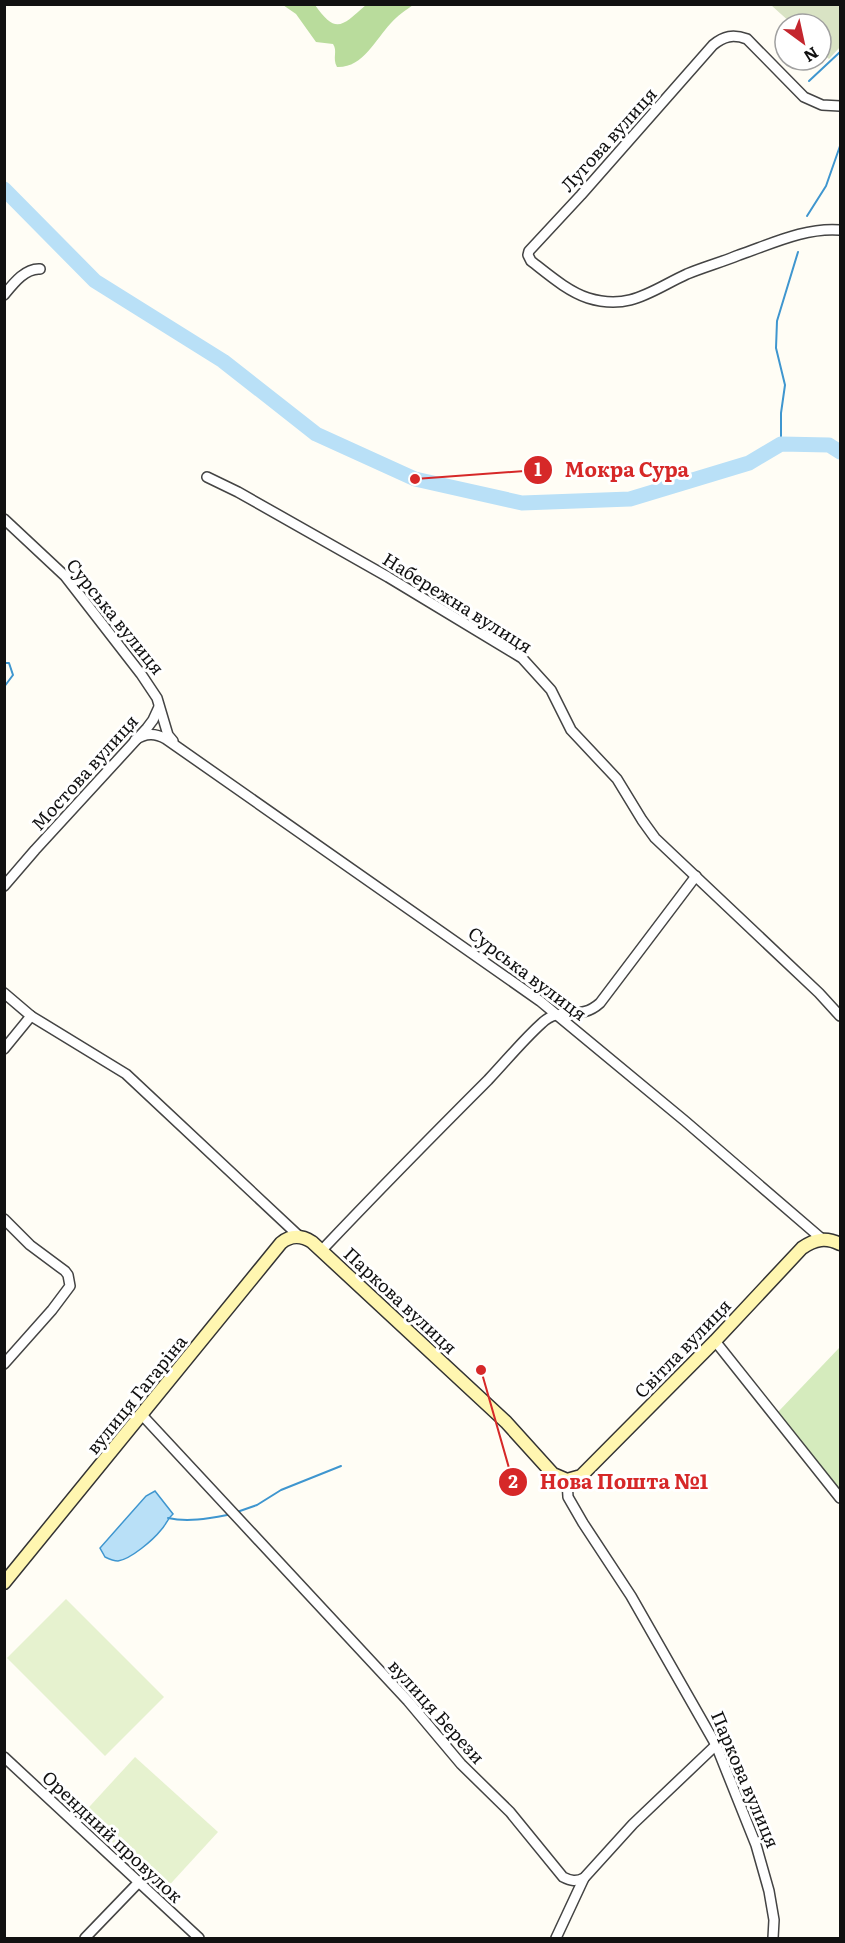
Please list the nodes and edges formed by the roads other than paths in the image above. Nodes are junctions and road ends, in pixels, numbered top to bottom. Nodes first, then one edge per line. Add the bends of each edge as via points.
1 (840, 106) edge
2 (840, 230) edge
3 (40, 269) dead end
4 (4, 295) edge
5 (207, 477) dead end
6 (4, 519) edge
7 (159, 705) junction
8 (135, 740) junction
9 (179, 749) junction
10 (696, 876) junction
11 (4, 886) edge
12 (4, 993) edge
13 (556, 1015) junction
14 (31, 1016) junction
15 (840, 1016) edge
16 (4, 1049) edge
17 (4, 1219) edge
18 (300, 1237) junction
19 (822, 1239) junction
20 (840, 1244) edge
21 (321, 1251) junction
22 (715, 1341) junction
23 (4, 1364) edge
24 (142, 1415) junction
25 (567, 1480) junction
26 (840, 1496) edge
27 (4, 1582) edge
28 (716, 1745) junction
29 (4, 1757) edge
30 (584, 1878) junction
31 (138, 1883) junction
32 (85, 1938) edge
33 (199, 1938) edge
34 (556, 1938) edge
35 (773, 1938) edge

1 - 2 street, Лугова вулиця via 822,105 804,97 747,39 720,39 528,255 563,285 588,297 613,302 638,299 689,274 793,236
3 - 4 street via 26,273
5 - 10 street, Набережна вулиця via 522,658 551,690 571,730 617,779 656,838
6 - 7 street, Сурська вулиця via 65,576 141,674
7 - 8 street, Мостова вулиця via 153,720
7 - 9 street, Сурська вулиця via 168,735
8 - 9 street, Сурська вулиця via 154,734
8 - 11 street, Мостова вулиця
9 - 13 street, Сурська вулиця
10 - 13 street via 600,1003 585,1012
10 - 15 street, Набережна вулиця
12 - 14 street, Паркова вулиця
13 - 19 street, Сурська вулиця
13 - 21 street via 543,1022
14 - 16 street
14 - 18 street, Паркова вулиця via 126,1074
17 - 23 street via 65,1271 70,1286
18 - 21 street, Паркова вулиця
18 - 24 street, вулиця Гагаріна via 281,1243
19 - 20 street, Сурська вулиця
19 - 22 street, Світла вулиця via 802,1248
21 - 25 street, Паркова вулиця via 506,1422 553,1474
22 - 25 street, Світла вулиця via 581,1476
22 - 26 street
24 - 27 street, вулиця Гагаріна
24 - 30 street, вулиця Берези via 408,1701 461,1764 510,1812 563,1876 573,1881
25 - 28 street, Паркова вулиця via 568,1497 582,1523 631,1596
28 - 30 street via 633,1824
28 - 35 street, Паркова вулиця via 756,1845 771,1901
29 - 31 street, Орендний провулок
30 - 34 street
31 - 32 street
31 - 33 street, Орендний провулок

